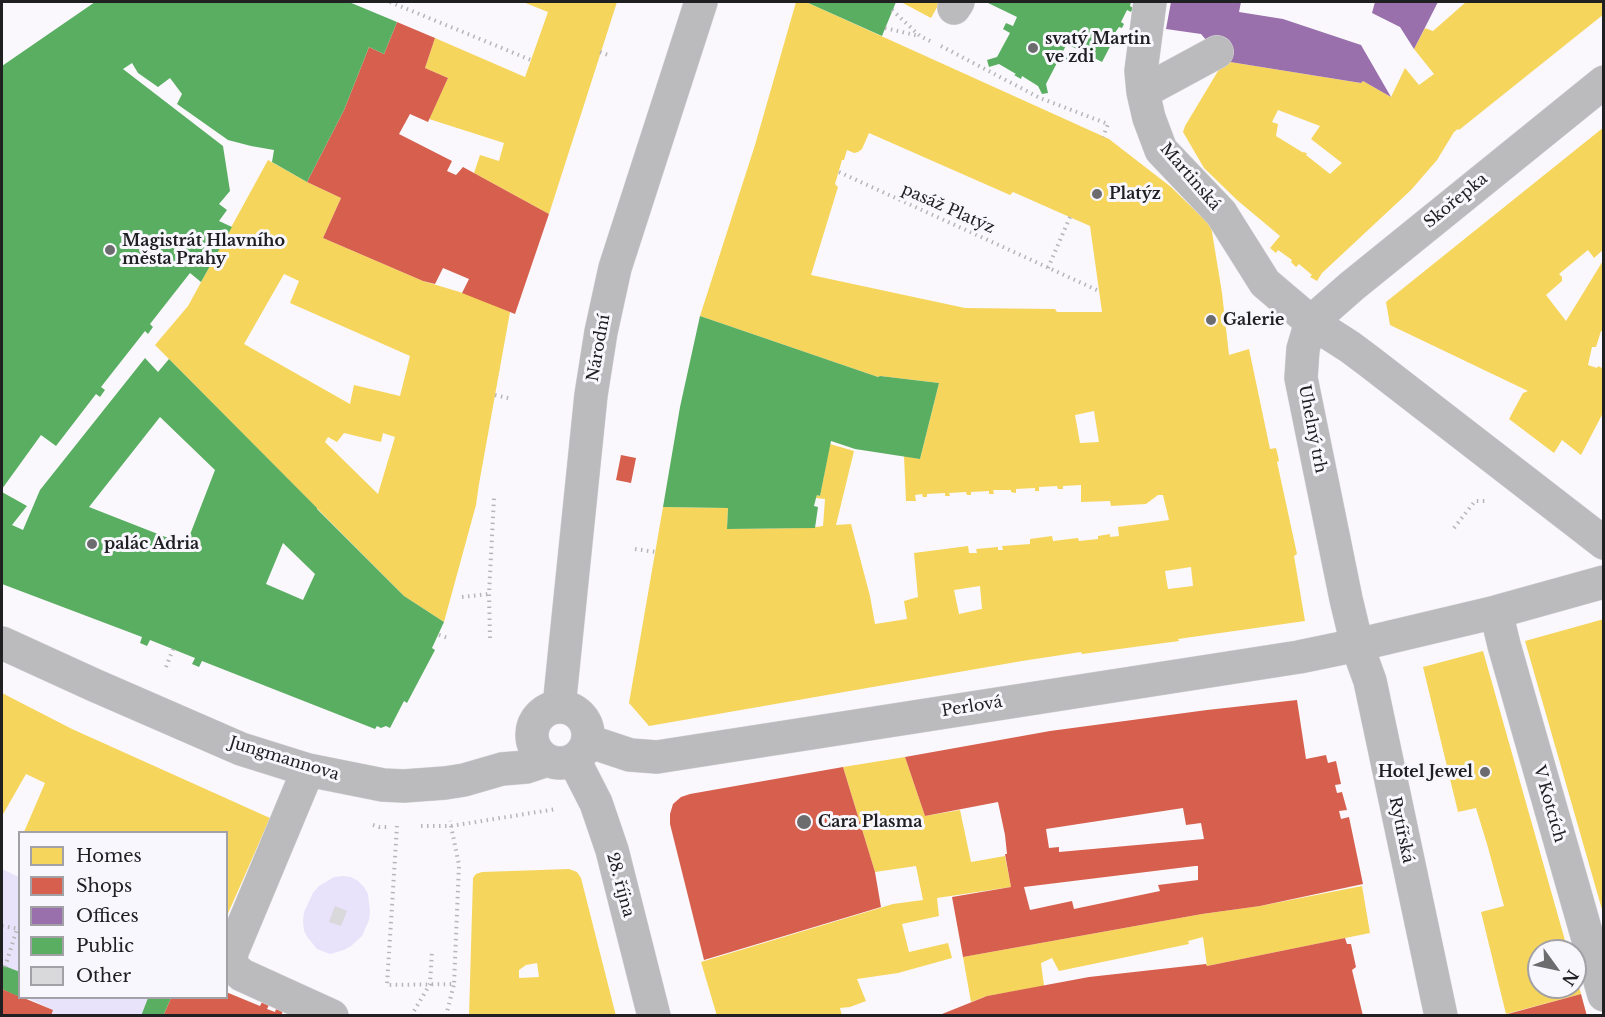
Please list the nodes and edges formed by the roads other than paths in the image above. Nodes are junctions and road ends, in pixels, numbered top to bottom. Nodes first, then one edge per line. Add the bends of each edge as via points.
1 (701, 2) edge
2 (1150, 2) edge
3 (1216, 52) dead end
4 (1604, 82) edge
5 (1143, 92) junction
6 (1311, 322) junction
7 (1604, 543) edge
8 (1604, 582) edge
9 (1496, 612) junction
10 (2, 643) edge
11 (1357, 645) junction
12 (559, 707) junction
13 (570, 754) junction
14 (308, 770) junction
15 (1604, 995) edge
16 (333, 1016) edge
17 (654, 1016) edge
18 (1441, 1016) edge

1 - 12 street, Národní via 615,268 601,332
2 - 5 street, Martinská via 1141,71
3 - 5 street
4 - 6 street, Skořepka
5 - 6 street, Martinská via 1161,150 1221,213 1265,283
6 - 7 street via 1364,357
6 - 11 street, Uhelný trh via 1303,349 1301,378
8 - 9 street
9 - 11 street
9 - 15 street, V Kotcích
10 - 14 street, Jungmannova via 241,749
11 - 13 street, Perlová via 657,757
11 - 18 street, Rytířská via 1370,681
12 - 13 street via 573,710 586,723 588,732
12 - 13 street via 538,717 533,726 534,746 538,754
13 - 14 street, Jungmannova via 464,780 404,786
13 - 17 street, 28. října via 596,803 612,850
14 - 16 street via 231,962 242,975

